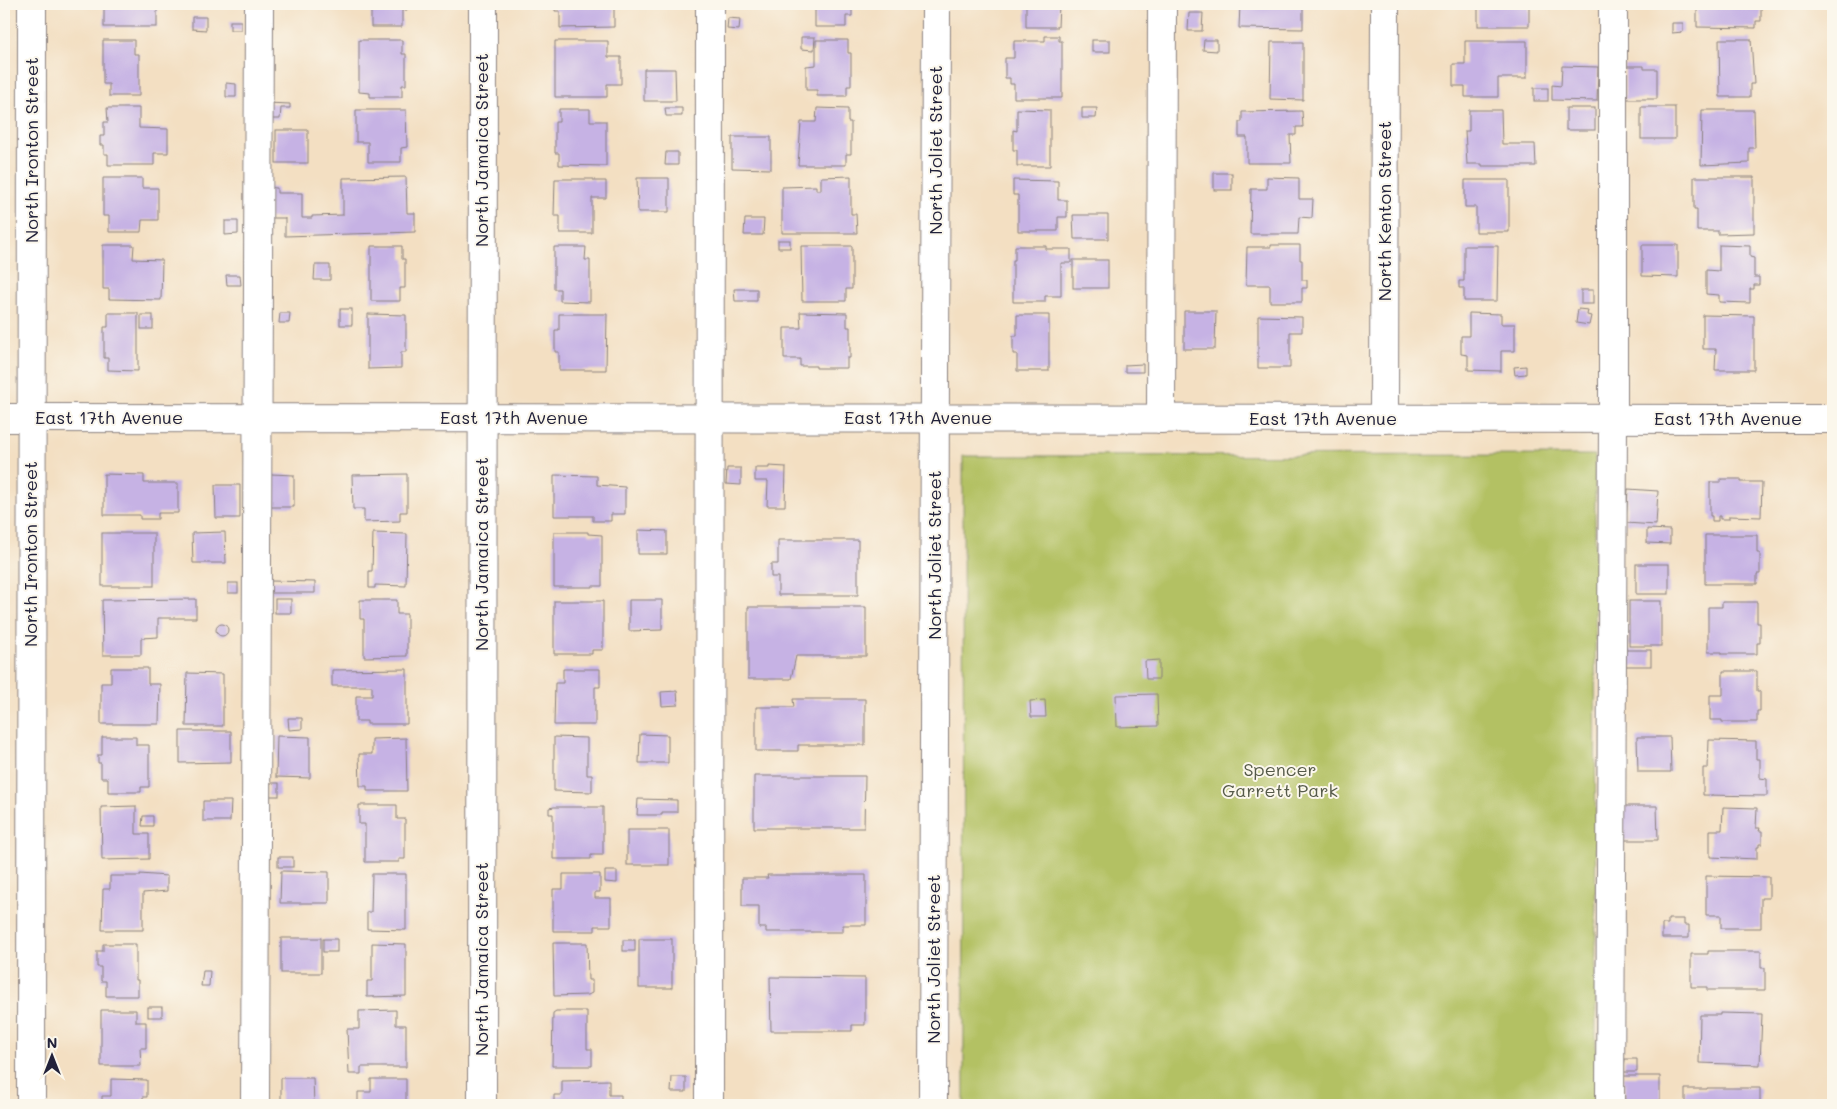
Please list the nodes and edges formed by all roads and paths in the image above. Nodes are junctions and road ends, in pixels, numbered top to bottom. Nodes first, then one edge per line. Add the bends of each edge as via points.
1 (32, 4) edge
2 (258, 4) edge
3 (482, 4) edge
4 (710, 4) edge
5 (936, 4) edge
6 (1162, 4) edge
7 (1385, 4) edge
8 (1613, 4) edge
9 (4, 418) edge
10 (31, 418) junction
11 (258, 418) junction
12 (482, 418) junction
13 (710, 418) junction
14 (935, 418) junction
15 (1161, 419) junction
16 (1384, 419) junction
17 (1613, 419) junction
18 (1833, 419) edge
19 (31, 1105) edge
20 (255, 1105) edge
21 (482, 1105) edge
22 (709, 1105) edge
23 (934, 1105) edge
24 (1610, 1105) edge

1 - 10 street, North Ironton Street
2 - 11 street
3 - 12 street, North Jamaica Street
4 - 13 street
5 - 14 street, North Joliet Street
6 - 15 street
7 - 16 street, North Kenton Street
8 - 17 street
9 - 10 street, East 17th Avenue
10 - 11 street, East 17th Avenue
10 - 19 street, North Ironton Street
11 - 12 street, East 17th Avenue
11 - 20 street
12 - 13 street, East 17th Avenue
12 - 21 street, North Jamaica Street
13 - 14 street, East 17th Avenue
13 - 22 street
14 - 15 street, East 17th Avenue
14 - 23 street, North Joliet Street
15 - 16 street, East 17th Avenue
16 - 17 street, East 17th Avenue
17 - 18 street, East 17th Avenue
17 - 24 street

